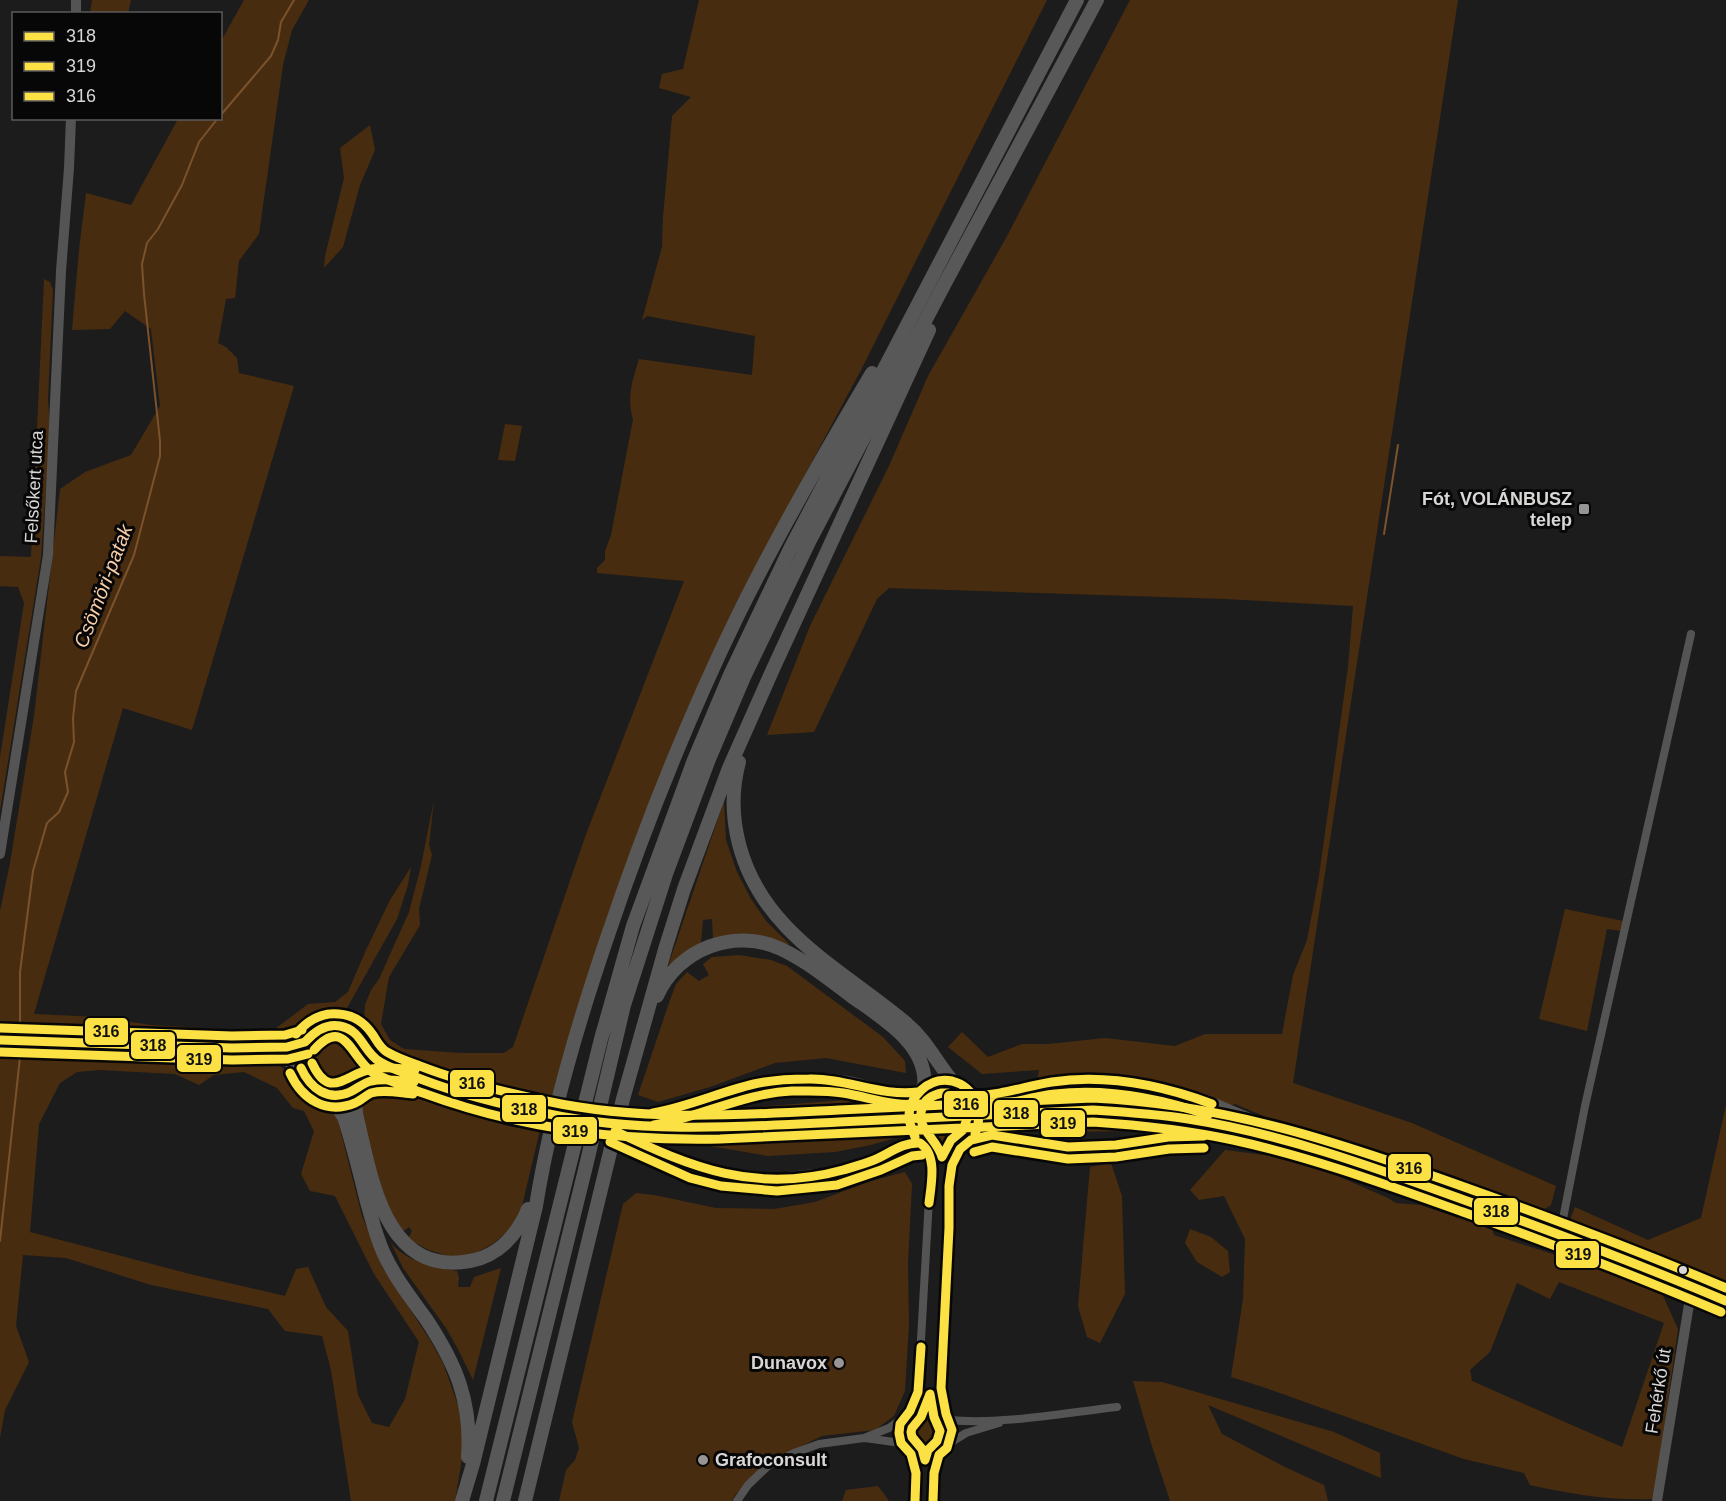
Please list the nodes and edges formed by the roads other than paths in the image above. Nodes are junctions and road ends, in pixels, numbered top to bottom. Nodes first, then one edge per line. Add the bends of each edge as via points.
1 (1077, 0) edge
2 (1097, 0) edge
3 (71, 120) edge
4 (944, 285) junction
5 (907, 325) junction
6 (1691, 634) dead end
7 (747, 729) junction
8 (0, 854) edge
9 (646, 1016) junction
10 (3, 1040) edge
11 (305, 1042) junction
12 (232, 1048) junction
13 (369, 1052) junction
14 (301, 1068) junction
15 (953, 1082) junction
16 (432, 1084) junction
17 (360, 1085) junction
18 (921, 1089) junction
19 (323, 1094) junction
20 (973, 1095) junction
21 (647, 1120) junction
22 (600, 1123) junction
23 (971, 1140) junction
24 (923, 1145) junction
25 (960, 1149) junction
26 (1321, 1150) junction
27 (540, 1182) junction
28 (1560, 1233) junction
29 (1692, 1286) junction
30 (1726, 1301) edge
31 (1117, 1407) dead end
32 (907, 1414) junction
33 (947, 1417) junction
34 (1011, 1419) junction
35 (864, 1438) junction
36 (902, 1443) junction
37 (950, 1443) junction
38 (911, 1454) junction
39 (939, 1455) junction
40 (463, 1496) edge
41 (486, 1501) edge
42 (503, 1501) edge
43 (525, 1501) edge
44 (737, 1501) edge
45 (915, 1501) edge
46 (933, 1501) edge
47 (1657, 1501) edge

1 - 5 highway
2 - 4 highway
3 - 8 street, Felsőkert utca via 48,555
4 - 7 highway via 929,331
4 - 42 highway via 762,637 709,759 670,863 624,1005
5 - 27 highway via 884,352 794,509 690,718 635,854 597,968
5 - 41 highway via 749,633 657,858 601,1039
6 - 28 street
7 - 9 highway via 684,889
7 - 15 highway via 736,771 734,817 743,860 759,894 787,929 814,953 909,1026
9 - 18 highway via 669,975 690,955 715,944 744,941 779,948 806,962 899,1033 922,1065 925,1075
9 - 43 highway
10 - 12 main road
11 - 12 main road via 287,1047
11 - 13 main road via 321,1028 342,1026 361,1036
11 - 14 main road
12 - 14 main road via 284,1059
13 - 16 main road via 378,1061
13 - 17 main road via 368,1074
14 - 19 main road via 305,1079
15 - 18 main road via 938,1081
15 - 20 main road
16 - 17 main road via 388,1079
16 - 22 main road via 526,1110
17 - 19 main road via 344,1095
17 - 27 highway via 356,1114 382,1209 395,1233 419,1254 432,1260 461,1263 494,1253 523,1222
18 - 21 main road via 898,1094 843,1081 799,1078 746,1086
18 - 24 main road via 913,1099 908,1118 914,1136
19 - 40 highway via 344,1117 383,1252 443,1347 461,1387 467,1405 469,1441
20 - 23 main road via 980,1114
20 - 26 main road via 1082,1080 1128,1082 1206,1101 1299,1136
21 - 22 main road
21 - 26 main road via 729,1126 1093,1110 1143,1112 1206,1121
22 - 24 main road via 693,1166 747,1178 834,1173 909,1144
23 - 25 main road
23 - 26 main road via 992,1135 1068,1148 1214,1136
24 - 25 main road via 942,1152
24 - 32 street via 931,1164 918,1392
25 - 33 street via 952,1165 949,1186 941,1388
26 - 28 main road
27 - 40 highway
28 - 29 main road
29 - 30 main road
29 - 47 street, Fehérkő út
31 - 34 street
32 - 33 street via 925,1406
32 - 35 street via 890,1428
32 - 36 street via 900,1424
33 - 34 street via 966,1421
33 - 37 street via 952,1430
34 - 37 street via 966,1433
35 - 36 street
35 - 44 street via 819,1444 794,1453 768,1466
36 - 38 street
37 - 39 street
38 - 39 street via 922,1459
38 - 45 street via 916,1473
39 - 46 street

